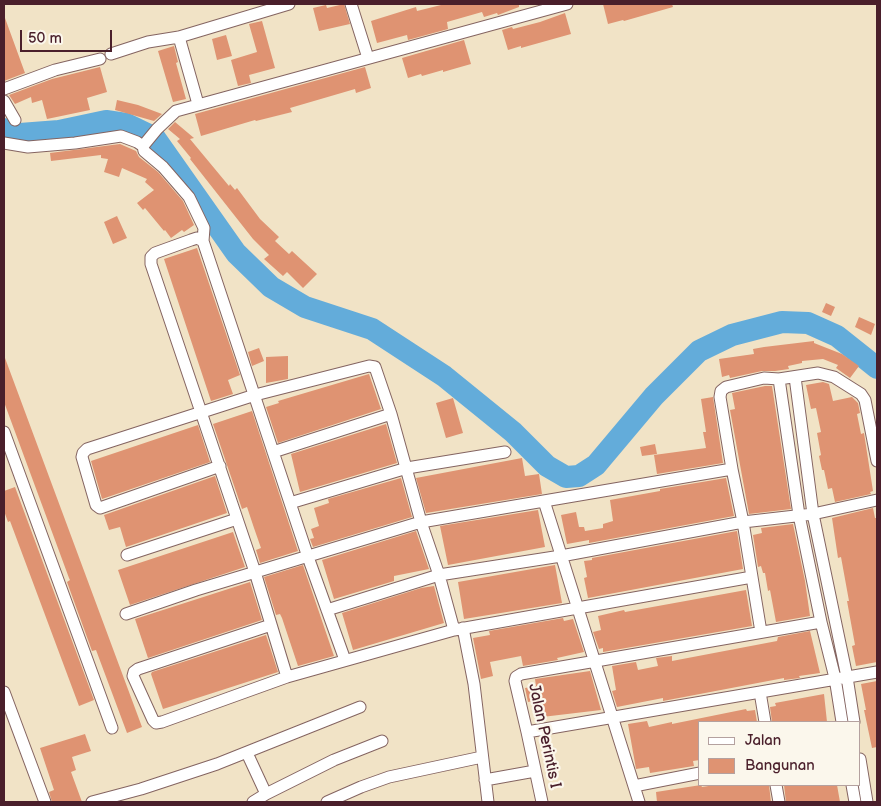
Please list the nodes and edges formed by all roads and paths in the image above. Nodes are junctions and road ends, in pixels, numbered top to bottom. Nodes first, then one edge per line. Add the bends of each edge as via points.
1 (289, 4) edge
2 (351, 4) edge
3 (566, 4) edge
4 (179, 37) junction
5 (111, 54) dead end
6 (368, 58) junction
7 (100, 59) dead end
8 (4, 89) edge
9 (4, 101) edge
10 (198, 104) junction
11 (14, 120) dead end
12 (4, 143) edge
13 (144, 145) junction
14 (203, 241) junction
15 (795, 377) junction
16 (779, 379) junction
17 (255, 395) junction
18 (202, 413) junction
19 (391, 414) junction
20 (4, 432) edge
21 (273, 452) junction
22 (505, 452) dead end
23 (877, 461) edge
24 (220, 466) junction
25 (407, 468) junction
26 (732, 469) junction
27 (877, 500) edge
28 (544, 501) junction
29 (290, 503) junction
30 (813, 514) junction
31 (799, 515) junction
32 (238, 519) junction
33 (421, 522) junction
34 (743, 522) junction
35 (127, 555) dead end
36 (561, 556) junction
37 (308, 557) junction
38 (255, 572) junction
39 (439, 575) junction
40 (752, 577) junction
41 (578, 609) junction
42 (327, 610) junction
43 (126, 614) dead end
44 (821, 622) junction
45 (271, 625) junction
46 (459, 629) junction
47 (761, 632) junction
48 (345, 660) junction
49 (594, 662) junction
50 (877, 672) edge
51 (287, 676) junction
52 (841, 678) junction
53 (4, 692) edge
54 (760, 692) junction
55 (360, 707) dead end
56 (612, 717) junction
57 (765, 721) edge
58 (842, 721) edge
59 (854, 721) edge
60 (112, 728) dead end
61 (527, 732) junction
62 (382, 741) dead end
63 (247, 753) junction
64 (482, 757) junction
65 (535, 771) junction
66 (698, 774) edge
67 (485, 780) junction
68 (861, 780) edge
69 (634, 786) junction
70 (776, 786) edge
71 (852, 786) edge
72 (266, 794) junction
73 (45, 802) edge
74 (92, 802) edge
75 (253, 802) edge
76 (327, 802) edge
77 (488, 802) edge
78 (542, 802) edge
79 (639, 802) edge
80 (779, 802) edge
81 (855, 802) edge
82 (867, 802) edge

1 - 4 street
2 - 6 street
3 - 6 street
4 - 5 street via 148,42
4 - 10 street
6 - 10 street
7 - 8 street via 55,70
9 - 11 street
10 - 13 street via 176,112
12 - 13 street via 36,147 122,136
13 - 14 street via 144,150 189,198 204,228
14 - 17 street
14 - 18 street via 191,240 155,253 150,260
15 - 16 street
15 - 23 street via 824,374 861,394 868,407
15 - 30 street
16 - 26 street via 764,378 721,391
16 - 31 street
17 - 18 street
17 - 19 street via 372,366
17 - 21 street
18 - 24 street
18 - 24 street via 87,449 82,457 96,505 106,508
19 - 21 street
19 - 25 street
20 - 60 street
21 - 29 street
22 - 25 street
24 - 32 street
25 - 29 street
25 - 33 street
26 - 28 street
26 - 34 street
27 - 30 street
28 - 33 street
28 - 36 street
29 - 37 street
30 - 31 street
30 - 52 street
31 - 34 street
31 - 44 street
32 - 35 street
32 - 38 street
33 - 37 street
33 - 39 street
34 - 36 street
34 - 40 street
36 - 39 street
36 - 41 street
37 - 38 street
37 - 42 street
38 - 43 street
38 - 45 street
39 - 42 street
39 - 46 street
40 - 41 street
40 - 47 street
41 - 46 street
41 - 49 street
42 - 48 street
44 - 47 street
44 - 52 street
45 - 51 street
45 - 51 street via 138,669 133,676 156,723
46 - 48 street
46 - 64 street via 474,684
47 - 49 street
48 - 51 street
49 - 56 street
49 - 61 street, Jalan Perintis I via 516,677
50 - 52 street
52 - 54 street
52 - 58 street
52 - 59 street
53 - 73 street
54 - 56 street
54 - 57 street
55 - 63 street
56 - 61 street
56 - 69 street
61 - 65 street, Jalan Perintis I
62 - 72 street via 334,760
63 - 72 street
63 - 74 street
64 - 67 street
64 - 76 street via 389,777
65 - 67 street
65 - 78 street, Jalan Perintis I
66 - 69 street
67 - 77 street
68 - 82 street
69 - 79 street
70 - 80 street
71 - 81 street
72 - 75 street

